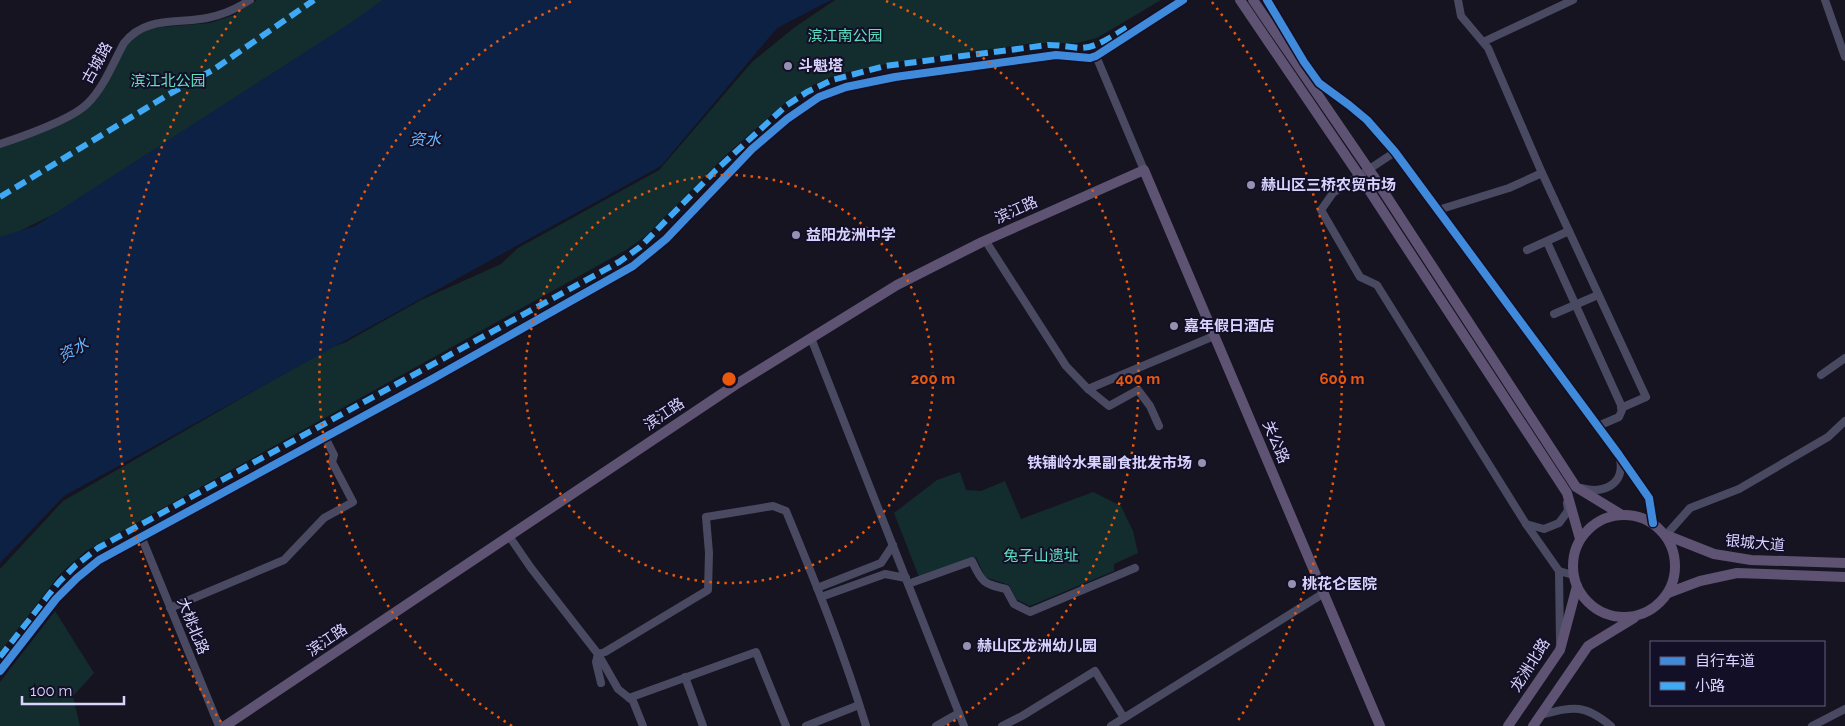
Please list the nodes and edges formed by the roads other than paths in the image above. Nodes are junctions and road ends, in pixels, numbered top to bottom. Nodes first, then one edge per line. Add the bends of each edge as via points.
1 (250, 0) edge
2 (1183, 0) edge
3 (1240, 0) edge
4 (1253, 0) edge
5 (1267, 0) edge
6 (1458, 0) edge
7 (1574, 0) edge
8 (1825, 0) edge
9 (1483, 42) junction
10 (1096, 56) junction
11 (1845, 57) edge
12 (0, 144) edge
13 (1395, 152) junction
14 (1144, 170) junction
15 (1542, 173) junction
16 (1370, 181) junction
17 (1438, 210) junction
18 (1569, 231) junction
19 (985, 240) junction
20 (1548, 242) junction
21 (1527, 250) dead end
22 (1598, 295) junction
23 (1576, 305) junction
24 (1554, 314) dead end
25 (1214, 336) junction
26 (811, 338) junction
27 (1845, 358) edge
28 (1821, 375) dead end
29 (1088, 389) junction
30 (1621, 408) junction
31 (1845, 422) edge
32 (1159, 426) dead end
33 (1598, 426) junction
34 (325, 437) junction
35 (1619, 455) junction
36 (1576, 487) junction
37 (1567, 493) junction
38 (1622, 515) junction
39 (1653, 523) junction
40 (1526, 524) junction
41 (1666, 535) junction
42 (141, 536) junction
43 (508, 536) junction
44 (1580, 539) junction
45 (893, 545) junction
46 (1845, 562) edge
47 (1135, 568) dead end
48 (1559, 571) junction
49 (1573, 575) junction
50 (1845, 577) edge
51 (907, 581) junction
52 (1576, 586) junction
53 (817, 588) junction
54 (1324, 593) junction
55 (1668, 593) junction
56 (821, 597) junction
57 (170, 608) junction
58 (1638, 616) junction
59 (1560, 650) junction
60 (598, 654) junction
61 (0, 671) edge
62 (685, 678) junction
63 (601, 683) dead end
64 (629, 698) junction
65 (860, 705) junction
66 (1845, 709) edge
67 (959, 713) junction
68 (1540, 715) junction
69 (1124, 718) junction
70 (219, 726) edge
71 (225, 726) edge
72 (643, 726) edge
73 (703, 726) edge
74 (786, 726) edge
75 (806, 726) edge
76 (866, 726) edge
77 (936, 726) edge
78 (964, 726) edge
79 (1002, 726) edge
80 (1111, 726) edge
81 (1380, 726) edge
82 (1508, 726) edge
83 (1533, 726) edge
84 (1611, 726) edge
85 (1812, 726) edge

1 - 12 street, 古城路 via 207,18 140,28 124,43 88,104 71,115
2 - 10 street
3 - 16 main road, bridge
4 - 16 main road, bridge
5 - 13 street via 1319,83 1368,120
6 - 9 street via 1461,16
7 - 9 street
8 - 11 street
9 - 15 street
10 - 14 street
10 - 34 street via 1056,54 895,77 846,87 819,97 752,149 666,239 633,266
13 - 17 street
13 - 40 street via 1333,193 1321,210 1360,277 1378,285
14 - 19 main road, 滨江路
14 - 25 main road, 关公路
15 - 17 street via 1509,188
15 - 18 street
16 - 36 main road
16 - 37 main road
17 - 33 street
18 - 20 street
18 - 22 street
19 - 26 main road, 滨江路 via 897,285
19 - 29 street via 1066,366
20 - 21 street
20 - 23 street
22 - 23 street
22 - 30 street via 1646,398
23 - 24 street
23 - 30 street
25 - 29 street
25 - 54 main road, 关公路
26 - 43 main road, 滨江路
26 - 45 street
27 - 28 street
29 - 32 street via 1109,406 1138,390
30 - 33 street via 1619,416
31 - 41 street via 1828,437 1738,489 1690,508
33 - 35 street
34 - 42 street
34 - 57 street via 334,455 332,462 353,502 324,518 284,560
35 - 36 street via 1622,468 1617,480 1605,489
35 - 39 street via 1649,498
36 - 38 main road
37 - 40 street via 1568,511 1559,523 1544,529
37 - 44 main road
38 - 39 main road
38 - 44 main road via 1606,518 1592,526
39 - 41 main road
40 - 48 street
41 - 46 main road, 银城大道 via 1714,554 1751,560
41 - 55 main road via 1676,564
42 - 57 street, 大桃北路
42 - 61 street via 98,560 77,578 56,599
43 - 60 street
43 - 71 main road, 滨江路
44 - 49 main road via 1572,562
45 - 51 street
45 - 53 street via 881,563
47 - 51 street via 1030,612 1014,604 1006,589 988,585 972,561
48 - 49 street
48 - 59 street
49 - 52 main road
50 - 55 main road, 银城大道 via 1738,572
51 - 56 street via 885,574
51 - 67 street
52 - 58 main road via 1595,609 1623,618
52 - 59 main road, 龙洲北路
53 - 56 street
53 - 60 street via 786,511 773,506 706,518 708,590
54 - 69 street
54 - 81 main road, 关公路
55 - 58 main road via 1650,611
56 - 65 street
57 - 70 street, 大桃北路
58 - 68 main road via 1588,646
59 - 82 main road, 龙洲北路
60 - 63 street via 596,662
60 - 64 street via 618,689
62 - 64 street
62 - 73 street
62 - 74 street via 756,652
64 - 72 street
65 - 75 street
65 - 76 street
66 - 85 street
67 - 77 street
67 - 78 street
68 - 83 main road
68 - 84 street via 1571,707 1596,713
69 - 79 street via 1095,671
69 - 80 street

